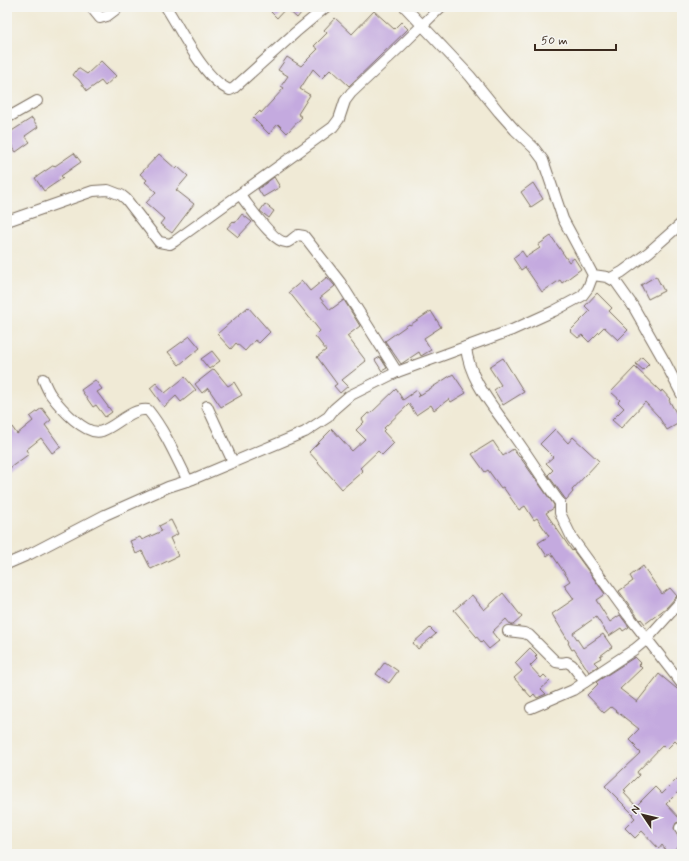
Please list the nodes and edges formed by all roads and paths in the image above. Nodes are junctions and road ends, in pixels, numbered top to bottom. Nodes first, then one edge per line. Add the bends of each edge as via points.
1 (91, 7) edge
2 (119, 7) edge
3 (166, 7) edge
4 (326, 7) edge
5 (405, 7) edge
6 (441, 7) edge
7 (422, 26) junction
8 (37, 101) dead end
9 (7, 118) edge
10 (240, 195) junction
11 (7, 221) edge
12 (682, 223) edge
13 (593, 275) junction
14 (611, 278) junction
15 (466, 347) junction
16 (397, 372) junction
17 (42, 379) dead end
18 (682, 395) edge
19 (207, 406) dead end
20 (233, 462) junction
21 (188, 481) junction
22 (7, 564) edge
23 (682, 600) edge
24 (508, 631) dead end
25 (647, 639) junction
26 (585, 682) junction
27 (682, 684) edge
28 (532, 708) dead end

1 - 2 street via 100,18
3 - 4 street via 194,54 210,74 230,90
5 - 7 street
6 - 7 street
7 - 10 street via 351,93 333,127
7 - 13 street via 470,76 543,160 563,219
8 - 9 street
10 - 11 street via 170,244 159,242 126,199 108,190 86,194
10 - 16 street via 281,242 287,242 298,235 304,236 340,282
12 - 14 street via 644,256
13 - 14 street
13 - 15 street via 582,296 512,330
14 - 18 street via 633,306
15 - 16 street
15 - 25 street via 469,365 478,383 560,503 560,513 572,538
16 - 20 street via 349,396 328,417 305,432
17 - 21 street via 60,405 79,425 92,432 101,432 140,409 148,410
19 - 20 street
20 - 21 street
21 - 22 street via 168,487 105,515
23 - 25 street
24 - 26 street via 529,635 558,663 570,664
25 - 26 street
25 - 27 street
26 - 28 street

